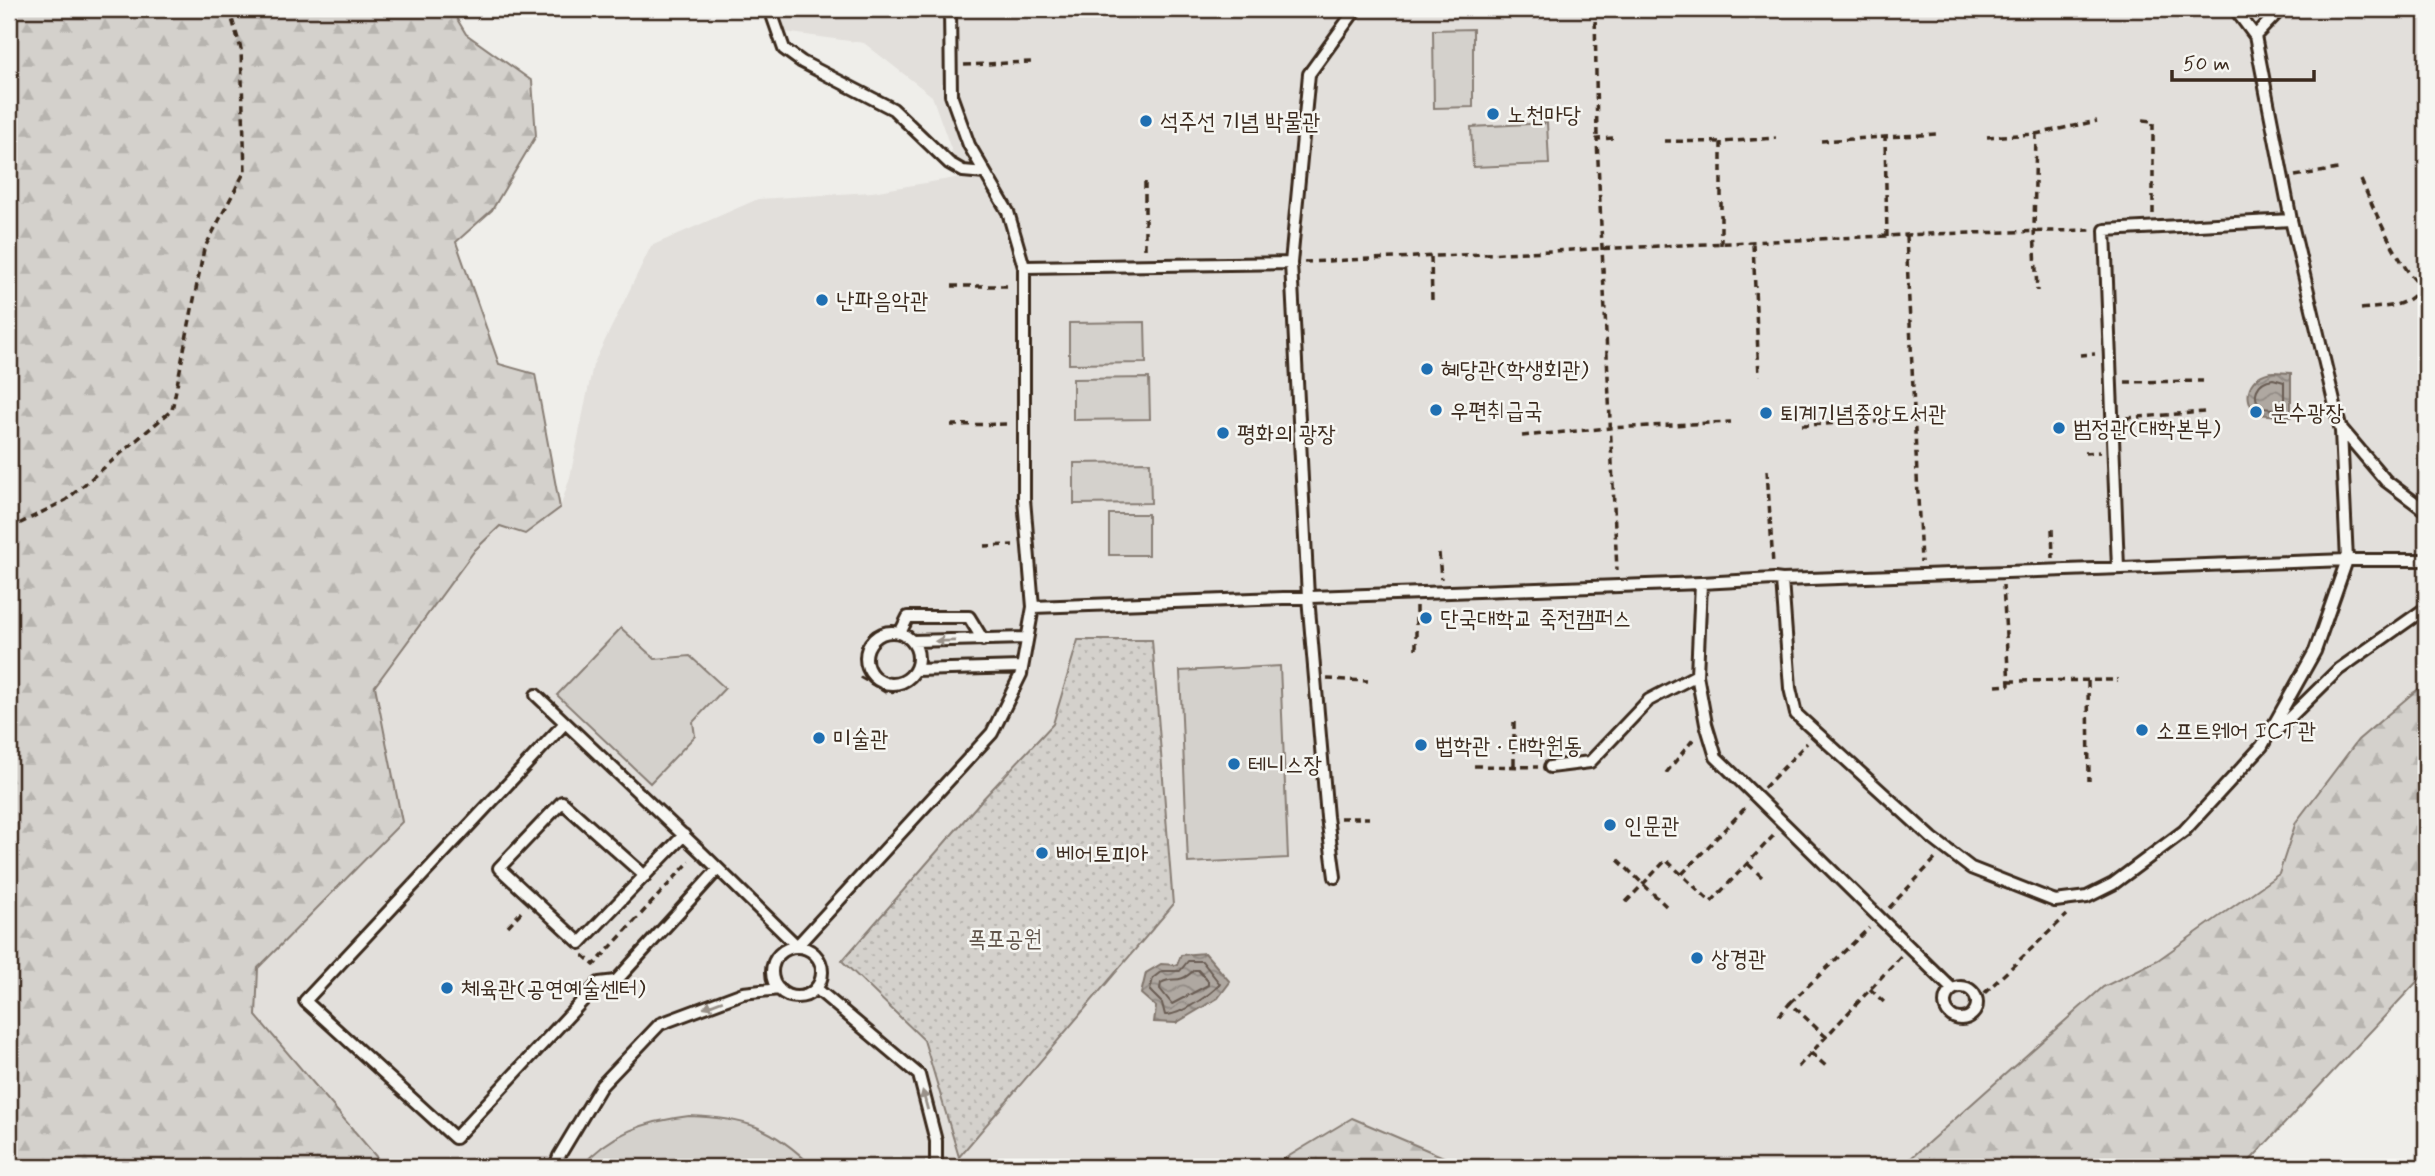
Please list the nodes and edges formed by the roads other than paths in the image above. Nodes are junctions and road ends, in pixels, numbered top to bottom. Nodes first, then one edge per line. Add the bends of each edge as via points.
1 (770, 9) edge
2 (950, 9) edge
3 (1356, 9) edge
4 (2235, 9) edge
5 (2281, 9) edge
6 (2255, 36) junction
7 (985, 173) junction
8 (2291, 220) junction
9 (1291, 263) junction
10 (1024, 267) junction
11 (2339, 426) junction
12 (2426, 512) edge
13 (2347, 559) junction
14 (2426, 560) edge
15 (2118, 568) junction
16 (1778, 579) junction
17 (1701, 583) junction
18 (1308, 597) junction
19 (1033, 607) junction
20 (2426, 608) edge
21 (900, 633) junction
22 (1027, 638) junction
23 (983, 640) junction
24 (912, 641) junction
25 (1022, 667) junction
26 (915, 670) junction
27 (1697, 675) junction
28 (536, 695) dead end
29 (565, 723) junction
30 (2262, 746) junction
31 (1550, 767) road end
32 (684, 835) junction
33 (718, 869) junction
34 (645, 876) junction
35 (1335, 877) dead end
36 (797, 946) junction
37 (779, 989) junction
38 (817, 989) junction
39 (1952, 989) junction
40 (555, 1167) edge
41 (936, 1167) edge

1 - 7 lane via 785,49 802,62 893,109 963,172
2 - 7 lane via 951,95
3 - 9 lane via 1309,74
4 - 6 lane
5 - 6 lane
6 - 8 lane
7 - 10 lane via 1008,212
8 - 11 lane
8 - 15 lane via 2105,230
9 - 10 lane
9 - 18 lane
10 - 19 lane via 1024,499
11 - 12 lane via 2386,481
11 - 13 lane
13 - 14 lane
13 - 15 lane
13 - 30 lane via 2315,650
15 - 16 lane
16 - 17 lane
16 - 30 lane via 1796,714 1971,868 2055,901 2087,897 2112,884 2184,831
17 - 18 lane
17 - 27 lane
18 - 19 lane
18 - 35 lane
19 - 22 lane
20 - 30 lane via 2338,670
21 - 23 lane via 908,617 969,617
21 - 24 lane
21 - 26 lane via 883,633 870,643 867,668 886,684 903,682
22 - 23 lane
22 - 25 lane
23 -> 24 lane
24 - 26 lane via 918,655
25 - 26 lane
25 - 36 lane via 992,733
27 - 31 lane via 1649,700 1590,762
27 - 39 lane via 1716,757
28 - 29 lane
29 - 32 lane
29 - 33 lane via 305,1001 455,1138 599,983 616,981
32 - 33 lane
32 - 34 lane
33 - 36 lane
34 - 34 lane via 580,943 499,868 562,802
36 - 37 lane via 781,952 772,966
36 - 38 lane via 818,957 823,974
37 - 38 lane via 802,997
37 -> 40 lane via 743,993 660,1024 601,1086
41 -> 38 lane via 936,1141 919,1075
39 - 39 lane via 1968,988 1976,1001 1970,1015 1956,1018 1948,1012 1945,1002

